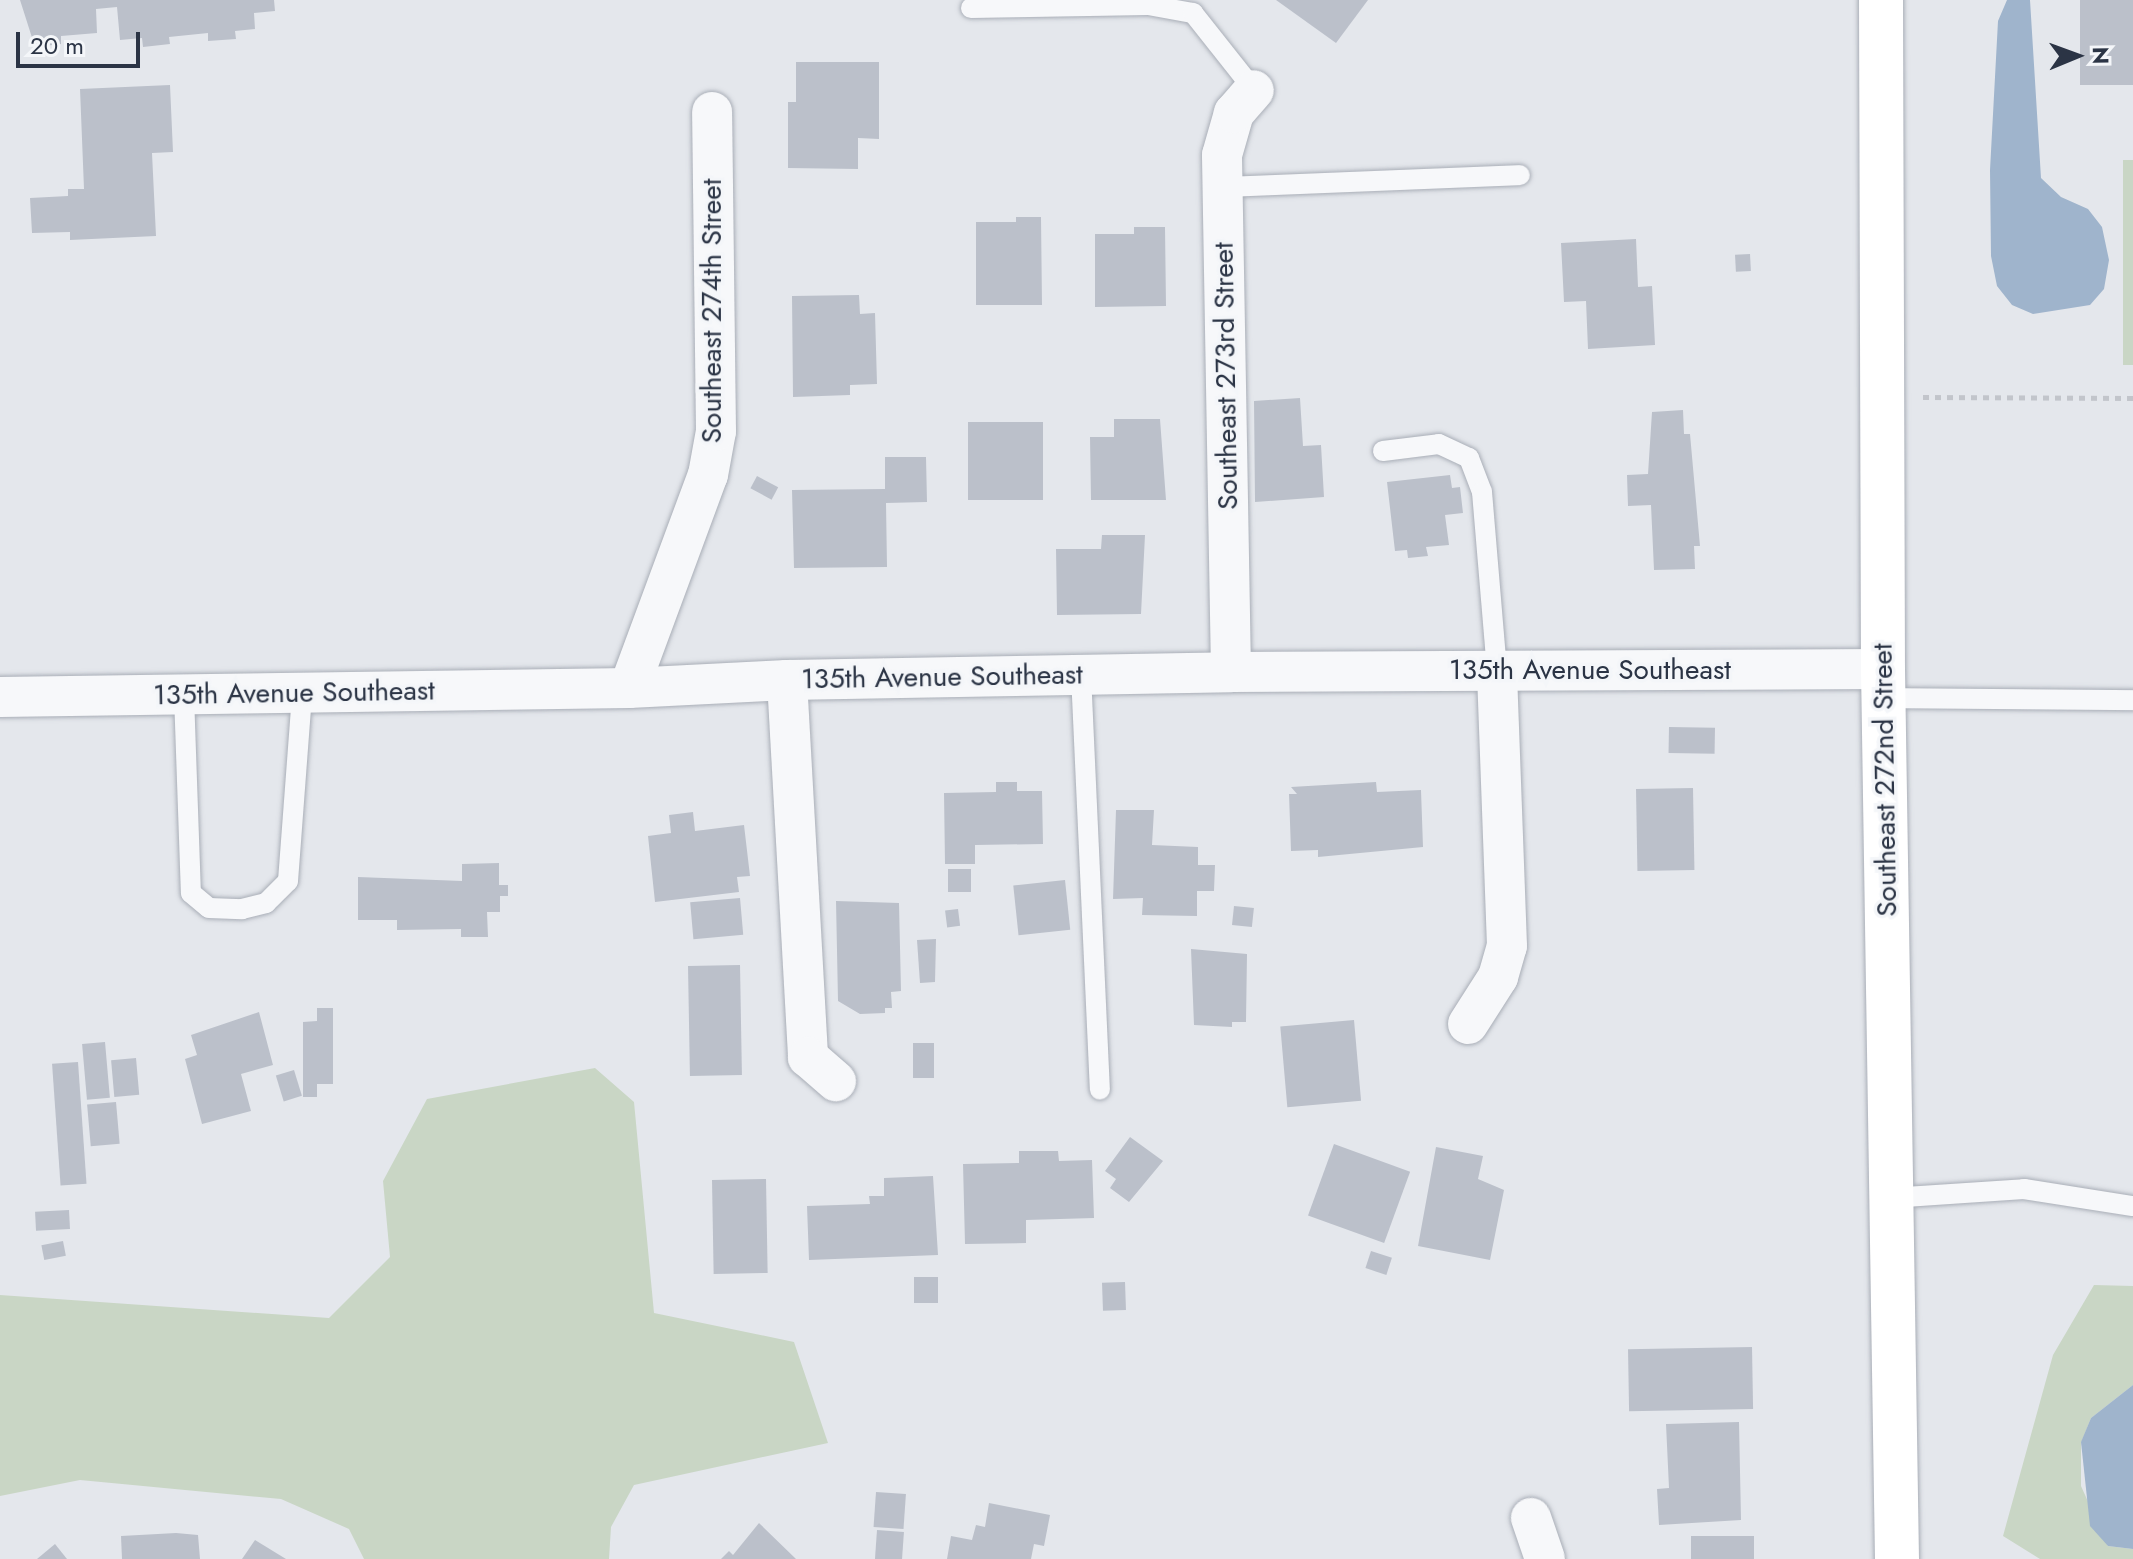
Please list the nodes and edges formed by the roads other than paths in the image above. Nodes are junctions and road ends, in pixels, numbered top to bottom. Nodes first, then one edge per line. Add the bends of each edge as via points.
1 (1881, 0) edge
2 (971, 8) dead end
3 (1254, 90) joint
4 (712, 112) dead end
5 (1520, 175) dead end
6 (1223, 187) junction
7 (1383, 451) dead end
8 (1497, 671) junction
9 (1231, 672) junction
10 (1081, 674) junction
11 (787, 680) junction
12 (1884, 684) junction
13 (629, 688) junction
14 (302, 693) junction
15 (184, 695) junction
16 (0, 697) edge
17 (2133, 700) edge
18 (1468, 1024) dead end
19 (836, 1081) dead end
20 (1100, 1090) dead end
21 (1890, 1198) junction
22 (2133, 1206) edge
23 (1531, 1518) dead end
24 (1545, 1559) edge
25 (1897, 1559) edge

1 - 12 main road, Southeast 272nd Street
2 - 3 lane via 1148,5 1193,13
3 - 6 street, Southeast 273rd Street via 1234,113 1222,155
4 - 13 street, Southeast 274th Street via 716,431 708,475
5 - 6 lane
6 - 9 street, Southeast 273rd Street
7 - 8 lane via 1439,444 1469,458 1482,492
8 - 9 street, 135th Avenue Southeast
8 - 12 street, 135th Avenue Southeast
8 - 18 street via 1507,946 1498,977
9 - 10 street, 135th Avenue Southeast
10 - 11 street, 135th Avenue Southeast
10 - 20 lane
11 - 13 street, 135th Avenue Southeast
11 - 19 street via 808,1057
12 - 17 lane
12 - 21 main road, Southeast 272nd Street
13 - 14 street, 135th Avenue Southeast
14 - 15 street, 135th Avenue Southeast
14 - 15 lane via 288,881 266,903 242,909 209,908 191,893
15 - 16 street, 135th Avenue Southeast
21 - 22 lane via 2024,1189
21 - 25 main road, Southeast 272nd Street
23 - 24 street

